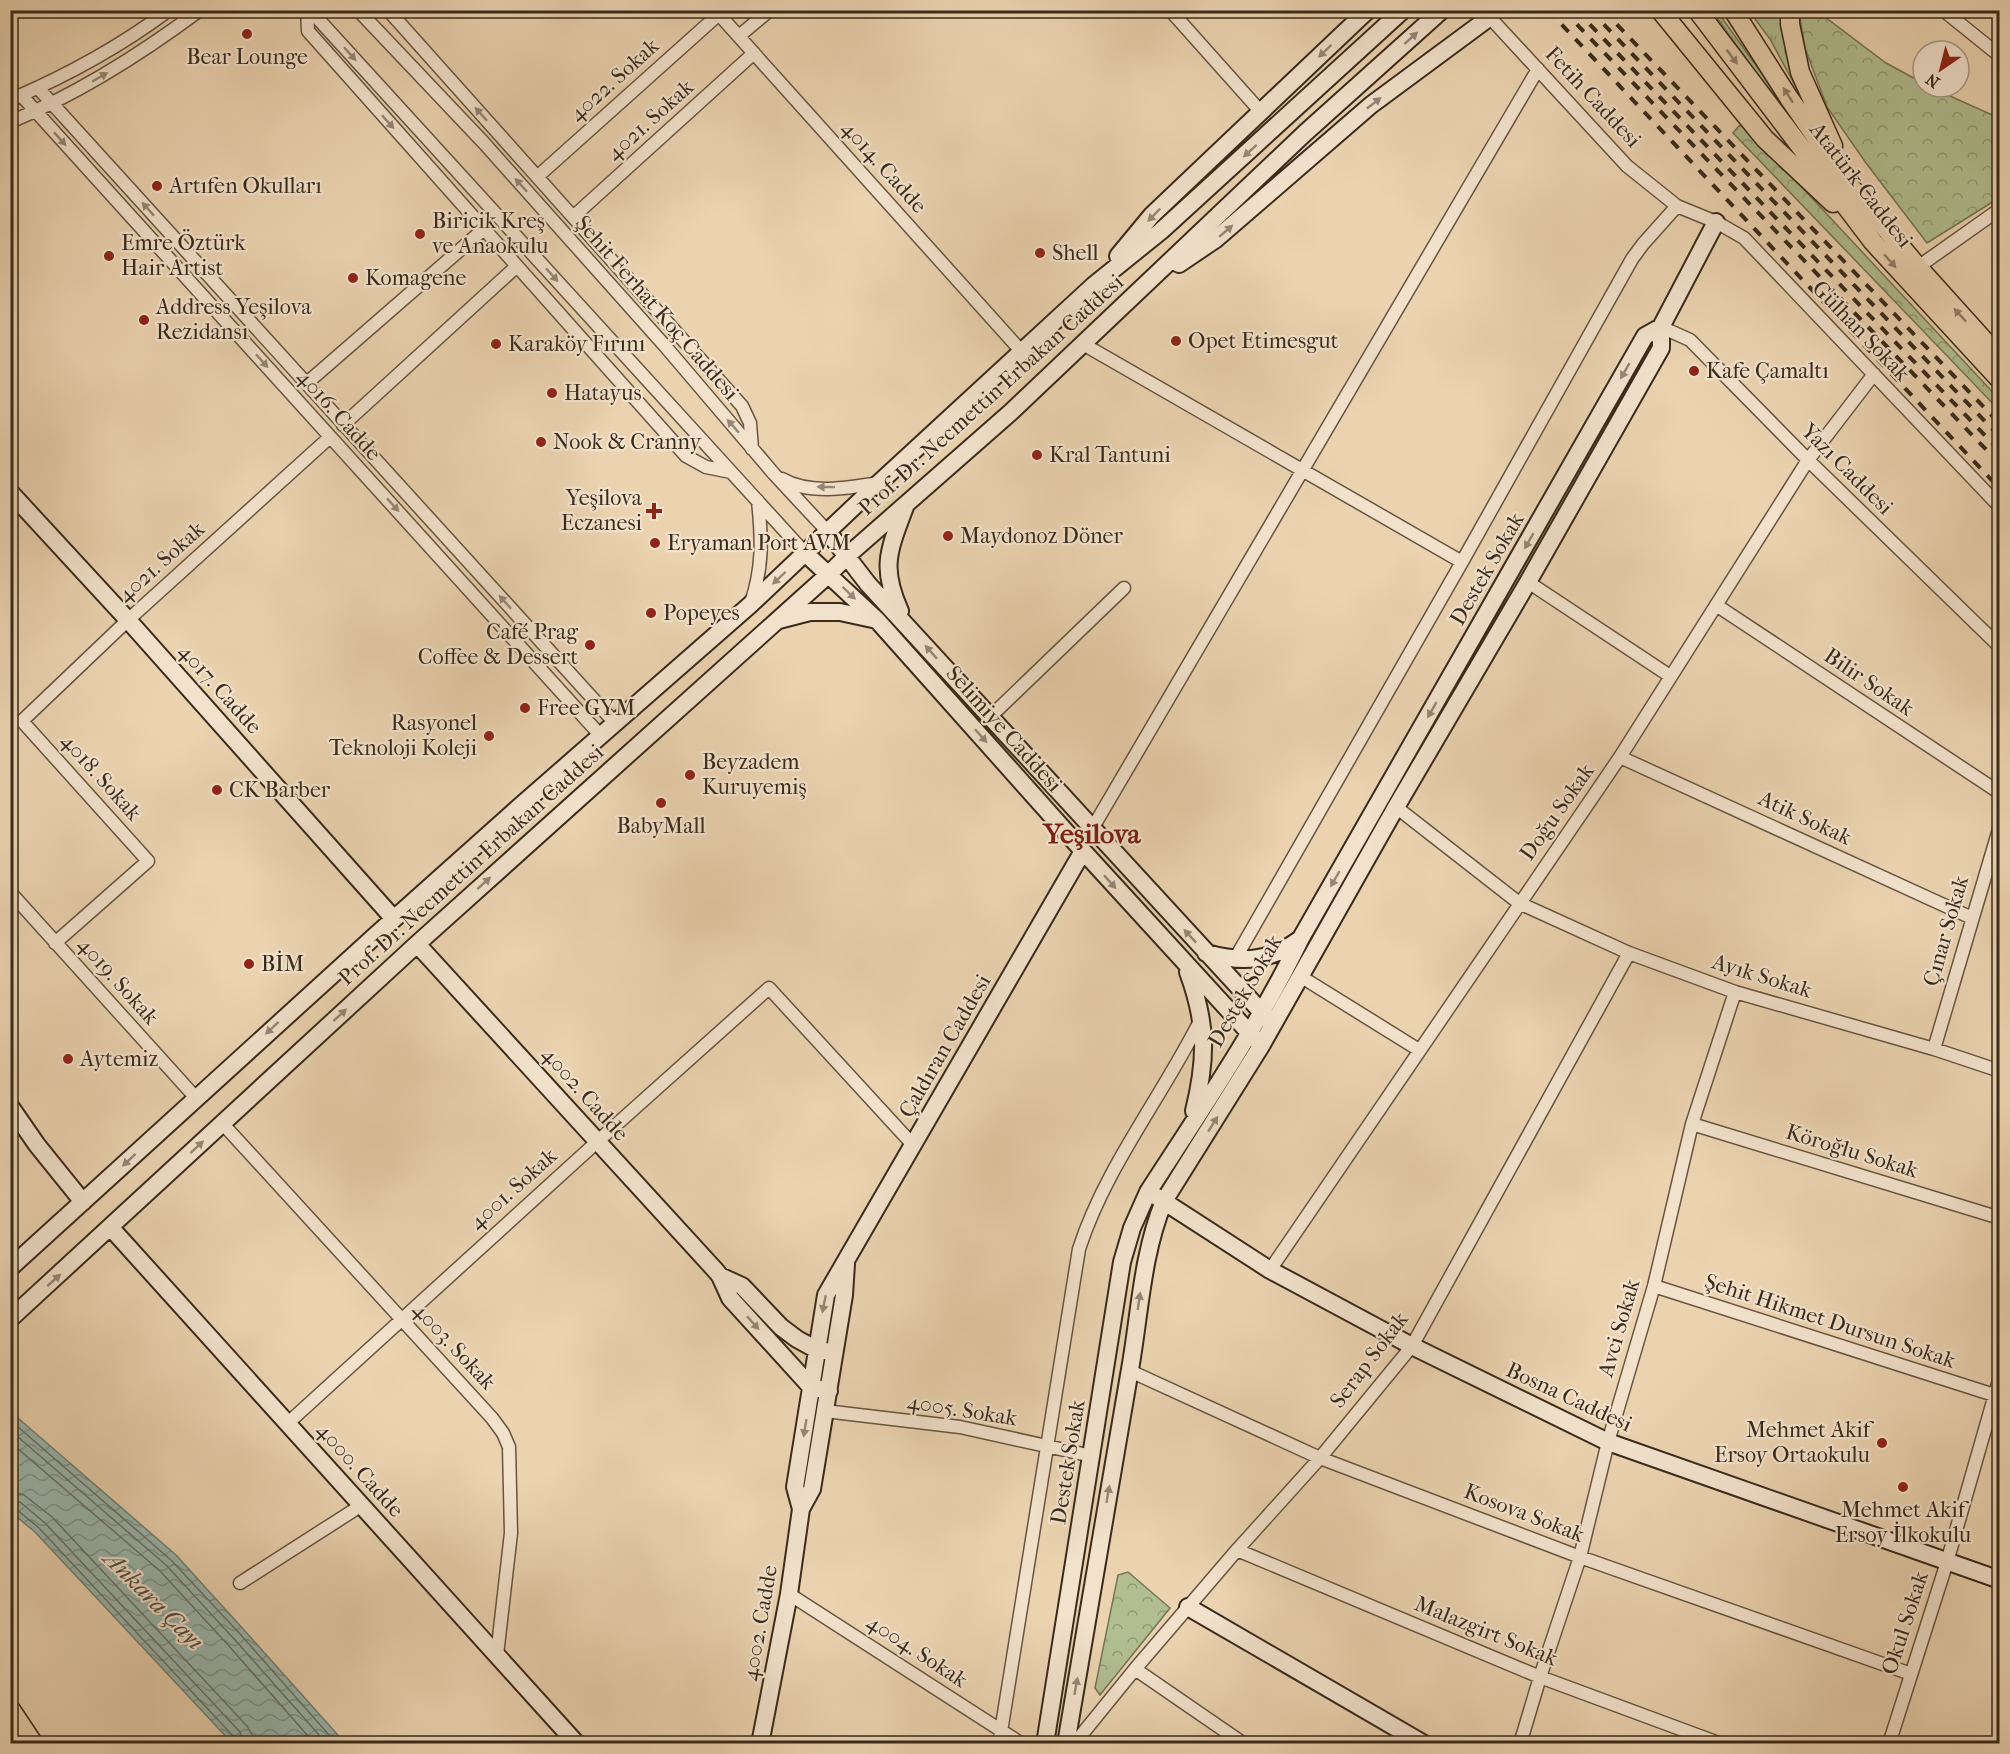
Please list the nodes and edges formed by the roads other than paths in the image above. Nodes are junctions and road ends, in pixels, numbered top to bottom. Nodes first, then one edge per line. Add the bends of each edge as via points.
1 (169, 10) edge
2 (200, 10) edge
3 (309, 10) edge
4 (358, 10) edge
5 (388, 10) edge
6 (770, 10) edge
7 (1170, 10) edge
8 (1368, 10) edge
9 (1403, 10) edge
10 (1442, 10) edge
11 (1660, 10) edge
12 (1697, 10) edge
13 (1733, 10) edge
14 (1790, 10) edge
15 (1942, 10) edge
16 (717, 12) edge
17 (1486, 14) edge
18 (738, 36) junction
19 (754, 53) junction
20 (2000, 56) edge
21 (1538, 69) junction
22 (38, 88) junction
23 (16, 98) edge
24 (52, 104) junction
25 (36, 112) junction
26 (1261, 112) junction
27 (10, 122) edge
28 (537, 177) junction
29 (1850, 186) junction
30 (1677, 207) junction
31 (2000, 209) edge
32 (573, 217) junction
33 (1716, 222) junction
34 (484, 229) junction
35 (1873, 242) junction
36 (517, 266) junction
37 (1918, 267) junction
38 (1094, 285) junction
39 (1143, 287) junction
40 (1661, 327) junction
41 (1083, 344) junction
42 (1022, 352) junction
43 (2000, 358) edge
44 (1874, 374) junction
45 (2000, 380) edge
46 (307, 383) junction
47 (343, 425) junction
48 (330, 437) junction
49 (752, 449) junction
50 (1808, 460) junction
51 (1302, 470) junction
52 (731, 472) junction
53 (774, 474) junction
54 (880, 482) junction
55 (10, 492) edge
56 (758, 501) junction
57 (906, 506) junction
58 (2000, 507) edge
59 (828, 532) junction
60 (806, 554) junction
61 (846, 556) junction
62 (1462, 562) junction
63 (829, 574) junction
64 (1528, 582) junction
65 (1125, 588) dead end
66 (750, 605) junction
67 (1716, 605) junction
68 (128, 620) junction
69 (877, 620) junction
70 (776, 621) junction
71 (905, 623) junction
72 (2000, 647) edge
73 (1670, 676) junction
74 (990, 717) junction
75 (22, 721) joint
76 (615, 723) junction
77 (601, 736) junction
78 (1620, 757) junction
79 (2000, 793) edge
80 (1396, 807) junction
81 (2000, 826) edge
82 (1092, 830) junction
83 (1083, 851) junction
84 (10, 892) edge
85 (1519, 903) junction
86 (394, 918) junction
87 (1972, 918) junction
88 (1301, 938) junction
89 (55, 943) junction
90 (417, 944) junction
91 (1206, 953) junction
92 (1629, 953) junction
93 (1234, 959) junction
94 (1184, 963) junction
95 (1300, 976) junction
96 (1735, 992) junction
97 (1260, 1012) junction
98 (1202, 1018) junction
99 (1273, 1024) junction
100 (1248, 1033) junction
101 (1261, 1046) junction
102 (1934, 1049) junction
103 (1419, 1050) junction
104 (2000, 1071) edge
105 (196, 1098) junction
106 (10, 1106) edge
107 (222, 1123) junction
108 (1692, 1124) junction
109 (1190, 1125) junction
110 (598, 1141) junction
111 (914, 1146) junction
112 (1149, 1191) junction
113 (1164, 1201) junction
114 (83, 1202) junction
115 (2000, 1218) edge
116 (111, 1228) junction
117 (846, 1263) junction
118 (10, 1268) edge
119 (1270, 1270) junction
120 (720, 1276) junction
121 (1654, 1286) junction
122 (10, 1319) edge
123 (401, 1320) junction
124 (1412, 1346) junction
125 (817, 1350) junction
126 (835, 1353) junction
127 (1130, 1371) junction
128 (2000, 1377) edge
129 (811, 1387) junction
130 (829, 1391) junction
131 (1994, 1395) junction
132 (825, 1411) junction
133 (288, 1423) junction
134 (1608, 1442) junction
135 (1047, 1446) junction
136 (1092, 1456) junction
137 (1320, 1458) junction
138 (362, 1505) junction
139 (801, 1509) junction
140 (1237, 1550) junction
141 (1580, 1557) junction
142 (1947, 1562) junction
143 (2000, 1580) edge
144 (240, 1582) dead end
145 (789, 1594) junction
146 (1188, 1607) junction
147 (497, 1655) junction
148 (1135, 1669) junction
149 (1911, 1674) junction
150 (1540, 1677) junction
151 (10, 1711) edge
152 (1001, 1730) junction
153 (32, 1743) edge
154 (577, 1743) edge
155 (760, 1743) edge
156 (999, 1743) edge
157 (1023, 1743) edge
158 (1045, 1743) edge
159 (1066, 1743) edge
160 (1074, 1743) edge
161 (1244, 1743) edge
162 (1424, 1743) edge
163 (1520, 1743) edge
164 (1721, 1743) edge
165 (1889, 1743) edge

1 - 22 street via 140,31
24 -> 2 street via 132,58
3 -> 34 street via 308,32
3 -> 52 street
49 -> 4 street, Şehit Ferhat Koç Caddesi via 484,143
28 -> 5 street, Şehit Ferhat Koç Caddesi
6 - 18 street
7 - 26 street
8 -> 26 street
9 -> 38 street, Prof. Dr. Necmettin Erbakan Caddesi via 1161,231
39 -> 10 street, Prof. Dr. Necmettin Erbakan Caddesi
11 - 35 main road via 1765,139
12 -> 35 main road, Atatürk Caddesi
29 -> 13 main road, Atatürk Caddesi
14 - 29 main road via 1800,72
15 - 20 street
16 - 18 street, 4014. Cadde
16 - 28 street, 4022. Sokak
17 - 21 street, Fetih Caddesi
39 -> 17 street via 1216,239 1371,105
18 - 19 street, 4014. Cadde
19 - 32 street, 4021. Sokak
19 - 42 street, 4014. Cadde
21 - 30 street, Fetih Caddesi via 1627,166
21 - 51 street
22 - 23 street
22 - 24 street, 4016. Cadde
23 - 25 street, 4016. Cadde
24 - 25 street
46 -> 24 street, 4016. Cadde
25 - 27 street
25 -> 48 street, 4016. Cadde
26 -> 38 street via 1152,215
28 - 32 street, Şehit Ferhat Koç Caddesi
29 - 37 main road, Atatürk Caddesi
30 - 33 street, Gülhan Sokak
30 - 62 street via 1632,259
31 - 37 street
32 - 49 street, Şehit Ferhat Koç Caddesi via 742,406 750,423
33 - 40 street, Destek Sokak
33 - 44 street, Gülhan Sokak via 1744,238
34 - 36 street
34 - 46 street
35 -> 45 main road, Atatürk Caddesi
36 - 47 street
36 - 52 street via 686,456 706,467
43 -> 37 main road, Atatürk Caddesi
38 - 42 street, Prof. Dr. Necmettin Erbakan Caddesi
39 - 41 street, Prof. Dr. Necmettin Erbakan Caddesi
40 - 50 street, Yazı Caddesi via 1690,340
40 - 64 street, Destek Sokak via 1661,348
40 -> 88 street, Destek Sokak via 1645,336
41 - 51 street
41 - 57 street, Prof. Dr. Necmettin Erbakan Caddesi
42 - 54 street, Prof. Dr. Necmettin Erbakan Caddesi
44 - 50 street, Doğu Sokak
44 - 58 street, Gülhan Sokak
46 - 47 street, 4016. Cadde
76 -> 47 street, 4016. Cadde
48 - 68 street, 4021. Sokak
48 -> 77 street, 4016. Cadde
49 - 53 street, Şehit Ferhat Koç Caddesi
50 - 67 street, Doğu Sokak
50 - 72 street, Yazı Caddesi
51 - 62 street
51 - 82 street
52 - 56 street
54 -> 53 street, Şehit Ferhat Koç Caddesi via 853,487 806,487
53 - 59 street, Şehit Ferhat Koç Caddesi
54 - 59 street, Prof. Dr. Necmettin Erbakan Caddesi
55 - 68 street, 4017. Cadde
56 - 60 street
56 - 66 street via 761,562
57 - 61 street, Prof. Dr. Necmettin Erbakan Caddesi
57 - 71 street via 890,548 887,570 891,592
59 - 60 street, Prof. Dr. Necmettin Erbakan Caddesi
59 - 61 street, Selimiye Caddesi
60 - 63 street, Selimiye Caddesi
60 -> 66 street, Prof. Dr. Necmettin Erbakan Caddesi
61 - 63 street, Prof. Dr. Necmettin Erbakan Caddesi
61 - 71 street, Selimiye Caddesi
62 - 93 street
63 -> 69 street, Selimiye Caddesi
63 - 70 street, Prof. Dr. Necmettin Erbakan Caddesi
64 - 73 street
64 - 80 street, Destek Sokak
65 - 74 street
66 - 76 street, Prof. Dr. Necmettin Erbakan Caddesi
67 - 73 street, Doğu Sokak
67 - 79 street, Bilir Sokak
68 - 75 street, 4021. Sokak
68 - 86 street, 4017. Cadde
69 - 70 street via 840,612 810,612
69 -> 83 street, Selimiye Caddesi
90 -> 70 street, Prof. Dr. Necmettin Erbakan Caddesi
74 -> 71 street, Selimiye Caddesi
73 - 78 street, Doğu Sokak
74 - 82 street, Selimiye Caddesi
75 - 89 street, 4018. Sokak via 148,861
76 - 77 street, Prof. Dr. Necmettin Erbakan Caddesi
77 - 86 street, Prof. Dr. Necmettin Erbakan Caddesi
78 - 85 street, Doğu Sokak
78 - 87 street, Atik Sokak
80 - 85 street, Ayık Sokak
80 - 95 street, Destek Sokak
81 - 87 street, Çınar Sokak
91 -> 82 street, Selimiye Caddesi
83 -> 94 street, Selimiye Caddesi
83 - 111 street, Çaldıran Caddesi
84 - 89 street, 4019. Sokak
85 - 92 street, Ayık Sokak
85 - 103 street, Doğu Sokak
86 -> 105 street, Prof. Dr. Necmettin Erbakan Caddesi
87 - 102 street, Çınar Sokak
88 - 93 street via 1276,955
88 - 97 street, Destek Sokak
89 - 105 street, 4019. Sokak
107 -> 90 street, Prof. Dr. Necmettin Erbakan Caddesi
90 - 110 street, 4002. Cadde
91 - 93 street
91 - 97 street, Selimiye Caddesi
92 - 96 street, Ayık Sokak
92 - 124 street, Serap Sokak
94 - 98 street
94 - 100 street, Selimiye Caddesi
95 - 99 street, Destek Sokak
95 - 103 street
96 - 102 street, Ayık Sokak
96 - 108 street, Avci Sokak
97 - 99 street, Selimiye Caddesi
97 - 100 street, Destek Sokak
98 - 109 street via 1202,1069
98 - 135 street via 1109,1178 1086,1227 1079,1249
99 - 101 street, Destek Sokak
100 - 101 street, Selimiye Caddesi
100 - 109 street, Destek Sokak
113 -> 101 street, Destek Sokak
102 - 104 street, Ayık Sokak
103 - 119 street, Doğu Sokak
105 -> 114 street, Prof. Dr. Necmettin Erbakan Caddesi
106 - 114 street
116 -> 107 street, Prof. Dr. Necmettin Erbakan Caddesi
107 - 123 street, 4003. Sokak
108 - 115 street, Köroğlu Sokak
108 - 121 street, Avci Sokak
109 - 112 street, Destek Sokak
110 - 111 street, 4001. Sokak via 769,988
110 - 120 street, 4002. Cadde
110 - 123 street, 4001. Sokak
111 - 117 street, Çaldıran Caddesi
112 - 113 street, Bosna Caddesi
112 - 136 street, Destek Sokak via 1122,1262
113 - 119 street, Bosna Caddesi
127 -> 113 street, Destek Sokak via 1144,1264
114 - 118 street, Prof. Dr. Necmettin Erbakan Caddesi
122 -> 116 street, Prof. Dr. Necmettin Erbakan Caddesi
116 - 133 street, 4000. Cadde
117 -> 125 street, Çaldıran Caddesi via 826,1295
117 - 126 street, Çaldıran Caddesi
119 - 124 street, Bosna Caddesi
120 - 125 street, 4002. Cadde via 742,1286 782,1327
120 -> 129 street, 4002. Cadde via 730,1298
121 - 131 street, Şehit Hikmet Dursun Sokak
121 - 134 street, Avci Sokak
123 - 133 street, 4001. Sokak
123 - 147 street, 4003. Sokak via 492,1418 509,1447 511,1533
124 - 134 street, Bosna Caddesi
124 - 137 street, Serap Sokak
125 - 126 street, 4002. Cadde
125 - 129 street, 4002. Cadde
126 - 130 street, 4002. Cadde
127 - 137 street, Kosova Sokak
159 -> 127 street, Destek Sokak
128 - 131 street, Okul Sokak
129 - 130 street
129 -> 139 street, 4002. Cadde via 795,1487
130 - 132 street, 4002. Cadde
131 - 142 street, Okul Sokak
132 - 135 street, 4005. Sokak via 960,1427
132 - 139 street, 4002. Cadde via 812,1489
133 - 138 street, 4000. Cadde
134 - 141 street, Avci Sokak
134 - 142 street, Bosna Caddesi
135 - 136 street, 4005. Sokak
135 - 152 street
136 - 158 street, Destek Sokak
137 - 140 street, Serap Sokak
137 - 141 street, Kosova Sokak
138 - 144 street
138 - 147 street, 4000. Cadde
139 - 145 street, 4002. Cadde
140 - 146 street, Serap Sokak
140 - 150 street, Malazgirt Sokak
141 - 149 street, Kosova Sokak
141 - 150 street, Avci Sokak
142 - 143 street, Bosna Caddesi
142 - 149 street, Okul Sokak
145 - 152 street, 4004. Sokak
145 - 155 street, 4002. Cadde
146 - 148 street, Serap Sokak
146 - 162 street
147 - 154 street, 4000. Cadde
148 - 160 street, Serap Sokak
148 - 161 street
149 - 165 street, Okul Sokak
150 - 163 street, Avci Sokak
150 - 164 street, Malazgirt Sokak
151 - 153 highway
152 - 156 street
152 - 157 street, 4004. Sokak

